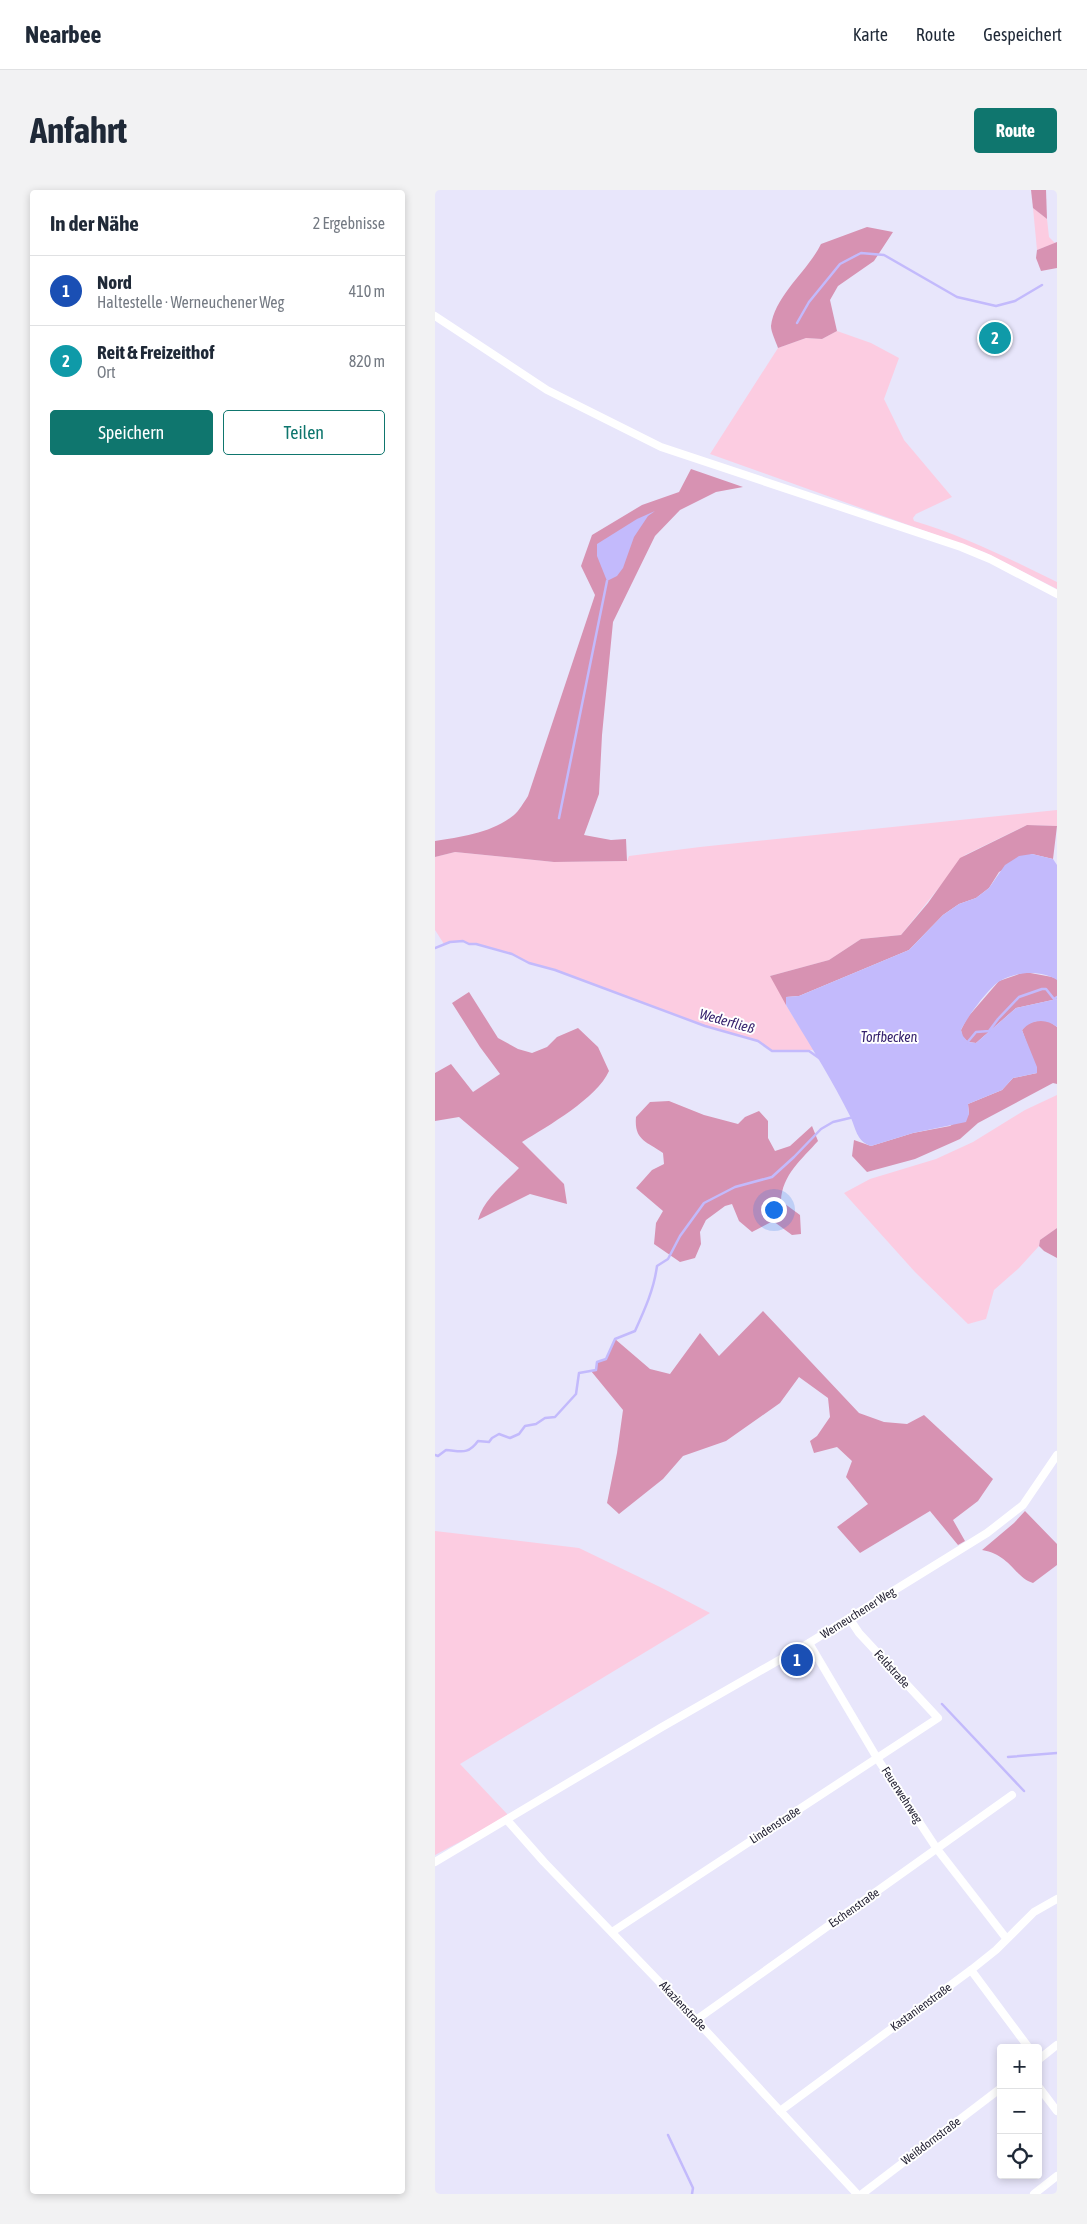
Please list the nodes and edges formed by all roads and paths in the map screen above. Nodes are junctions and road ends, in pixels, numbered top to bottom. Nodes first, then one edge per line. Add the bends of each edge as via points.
1 (435, 316) edge
2 (1057, 594) edge
3 (1057, 1455) edge
4 (849, 1618) junction
5 (809, 1643) junction
6 (938, 1718) joint
7 (877, 1758) junction
8 (1012, 1795) dead end
9 (507, 1820) junction
10 (937, 1849) junction
11 (435, 1862) edge
12 (1057, 1899) edge
13 (613, 1932) junction
14 (1006, 1938) junction
15 (971, 1970) junction
16 (696, 2020) junction
17 (1026, 2044) edge
18 (1057, 2045) edge
19 (1042, 2057) edge
20 (1000, 2089) edge
21 (1040, 2089) edge
22 (780, 2111) junction
23 (1057, 2112) edge
24 (1057, 2176) edge
25 (857, 2194) edge
26 (862, 2194) edge
27 (1034, 2194) edge

1 - 2 street via 547,390 661,447 961,547
3 - 4 street, Werneuchener Weg via 1028,1499 1002,1522
4 - 5 street, Werneuchener Weg
4 - 6 street, Feldstraße via 866,1641
5 - 7 street, Feuerwehrweg
5 - 9 street, Werneuchener Weg
6 - 7 street, Lindenstraße
7 - 10 street, Feuerwehrweg
7 - 13 street, Lindenstraße
8 - 10 street, Eschenstraße
9 - 11 street, Werneuchener Weg
9 - 13 street, Akazienstraße
10 - 14 street, Feuerwehrweg
10 - 16 street, Eschenstraße
12 - 14 street, Kastanienstraße via 1034,1912
13 - 16 street, Akazienstraße
14 - 15 street, Kastanienstraße
15 - 17 street
15 - 22 street, Kastanienstraße
16 - 22 street, Akazienstraße
18 - 19 street
20 - 26 street, Weißdornstraße
21 - 23 street
22 - 25 street, Akazienstraße
24 - 27 street

